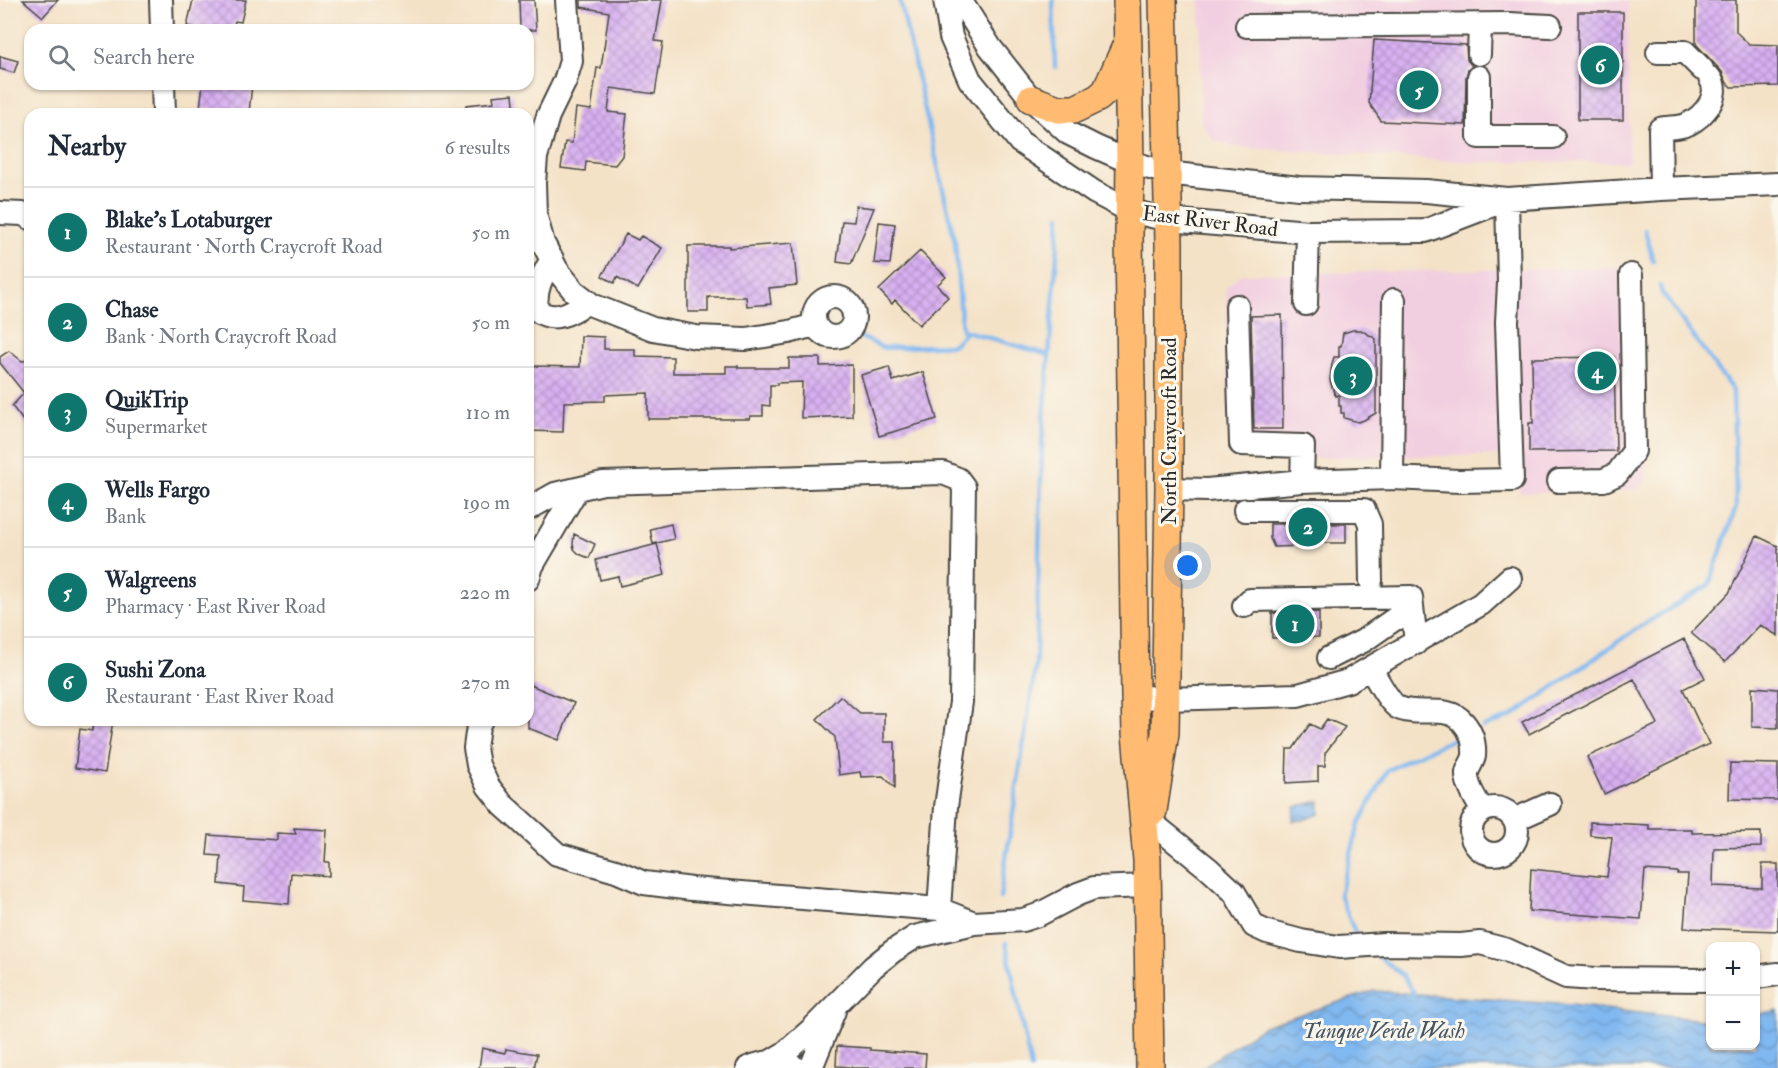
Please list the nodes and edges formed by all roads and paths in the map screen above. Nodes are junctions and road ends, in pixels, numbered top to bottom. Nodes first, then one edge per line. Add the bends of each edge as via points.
1 (161, 0) edge
2 (567, 0) edge
3 (945, 0) edge
4 (960, 0) edge
5 (1127, 0) edge
6 (1163, 0) edge
7 (162, 24) edge
8 (1480, 25) junction
9 (1247, 26) dead end
10 (1550, 26) dead end
11 (1129, 39) junction
12 (1658, 52) dead end
13 (1479, 54) dead end
14 (1479, 77) dead end
15 (164, 90) edge
16 (1031, 99) junction
17 (164, 108) edge
18 (1553, 137) dead end
19 (1130, 162) junction
20 (1167, 172) junction
21 (1778, 184) edge
22 (1661, 189) junction
23 (1507, 200) junction
24 (1130, 211) junction
25 (0, 213) edge
26 (24, 215) edge
27 (1169, 220) junction
28 (1308, 232) junction
29 (552, 259) junction
30 (1631, 275) dead end
31 (1394, 300) dead end
32 (588, 302) junction
33 (1306, 304) dead end
34 (1237, 306) dead end
35 (815, 325) dead end
36 (1392, 478) junction
37 (1302, 481) junction
38 (1559, 482) dead end
39 (578, 489) junction
40 (1169, 489) junction
41 (534, 506) edge
42 (1245, 510) dead end
43 (534, 563) edge
44 (1510, 578) dead end
45 (1371, 581) dead end
46 (1244, 606) dead end
47 (1412, 607) junction
48 (1416, 643) junction
49 (1329, 658) dead end
50 (1371, 669) junction
51 (1135, 696) junction
52 (1166, 699) junction
53 (478, 726) edge
54 (1550, 804) dead end
55 (1483, 811) junction
56 (1514, 820) junction
57 (1151, 822) junction
58 (1147, 873) junction
59 (939, 909) junction
60 (974, 924) junction
61 (1778, 974) edge
62 (1760, 976) edge
63 (1706, 980) edge
64 (836, 1004) junction
65 (770, 1062) junction
66 (748, 1068) edge
67 (796, 1068) edge
68 (811, 1068) edge
69 (1150, 1068) edge

1 - 7 street
2 - 29 street via 571,61 548,116 536,157 534,183 535,214
3 - 24 street, East River Road via 951,37 970,80 1020,142 1094,192
4 - 16 street, East River Road via 990,47
5 - 11 main road, North Craycroft Road
6 - 20 main road, North Craycroft Road
8 - 9 street
8 - 10 street
8 - 13 street
11 - 16 main road via 1106,91 1098,98 1075,109 1058,109
11 - 19 main road, North Craycroft Road
12 - 22 street via 1685,52 1713,83 1714,91 1705,111 1687,125 1660,129
14 - 18 street via 1479,137
15 - 17 street
16 - 19 street, East River Road via 1068,133
19 - 20 street, East River Road
19 - 24 main road, North Craycroft Road
20 - 23 street, East River Road via 1299,188 1426,191
20 - 27 main road, North Craycroft Road
21 - 22 street, East River Road
22 - 23 street, East River Road
23 - 28 street, East River Road via 1425,231
23 - 36 street via 1512,480
24 - 27 street, East River Road
24 - 51 main road, North Craycroft Road
25 - 26 street
27 - 28 street, East River Road
27 - 40 main road, North Craycroft Road
28 - 33 street
29 - 32 street via 574,291
29 - 32 street via 537,289 537,310 544,315 565,315
30 - 38 street via 1634,451 1617,474 1604,480
31 - 36 street
32 - 35 street via 653,328 696,337 746,339
34 - 37 street via 1241,444 1303,446
36 - 37 street
37 - 40 street via 1207,490
39 - 41 street via 555,494
39 - 43 street
39 - 59 street via 603,483 932,473 958,479 964,487 961,702 946,807
40 - 52 main road, North Craycroft Road
42 - 45 street via 1364,510 1370,524
44 - 48 street via 1481,604
46 - 47 street via 1250,600
47 - 48 street
47 - 49 street via 1363,641
48 - 50 street
50 - 52 street via 1348,681 1298,695
50 - 55 street via 1398,707 1445,712 1462,720 1472,734 1474,756 1467,774
51 - 52 street
51 - 58 main road, North Craycroft Road
52 - 57 main road, North Craycroft Road via 1165,733
53 - 59 street via 475,748 488,786 503,805 557,854 644,883
54 - 56 street
55 - 56 street via 1504,810
55 - 56 street via 1471,830 1475,845 1488,853 1504,852 1515,841
57 - 58 main road, North Craycroft Road
57 - 63 street via 1234,892 1254,926 1267,932 1339,946 1480,943 1507,950 1566,977
58 - 60 street via 1078,894 1030,917
58 - 69 main road, North Craycroft Road
59 - 60 street
60 - 64 street via 915,937 873,967
61 - 62 street
64 - 65 street via 792,1047
64 - 68 street
65 - 66 street
65 - 67 street

